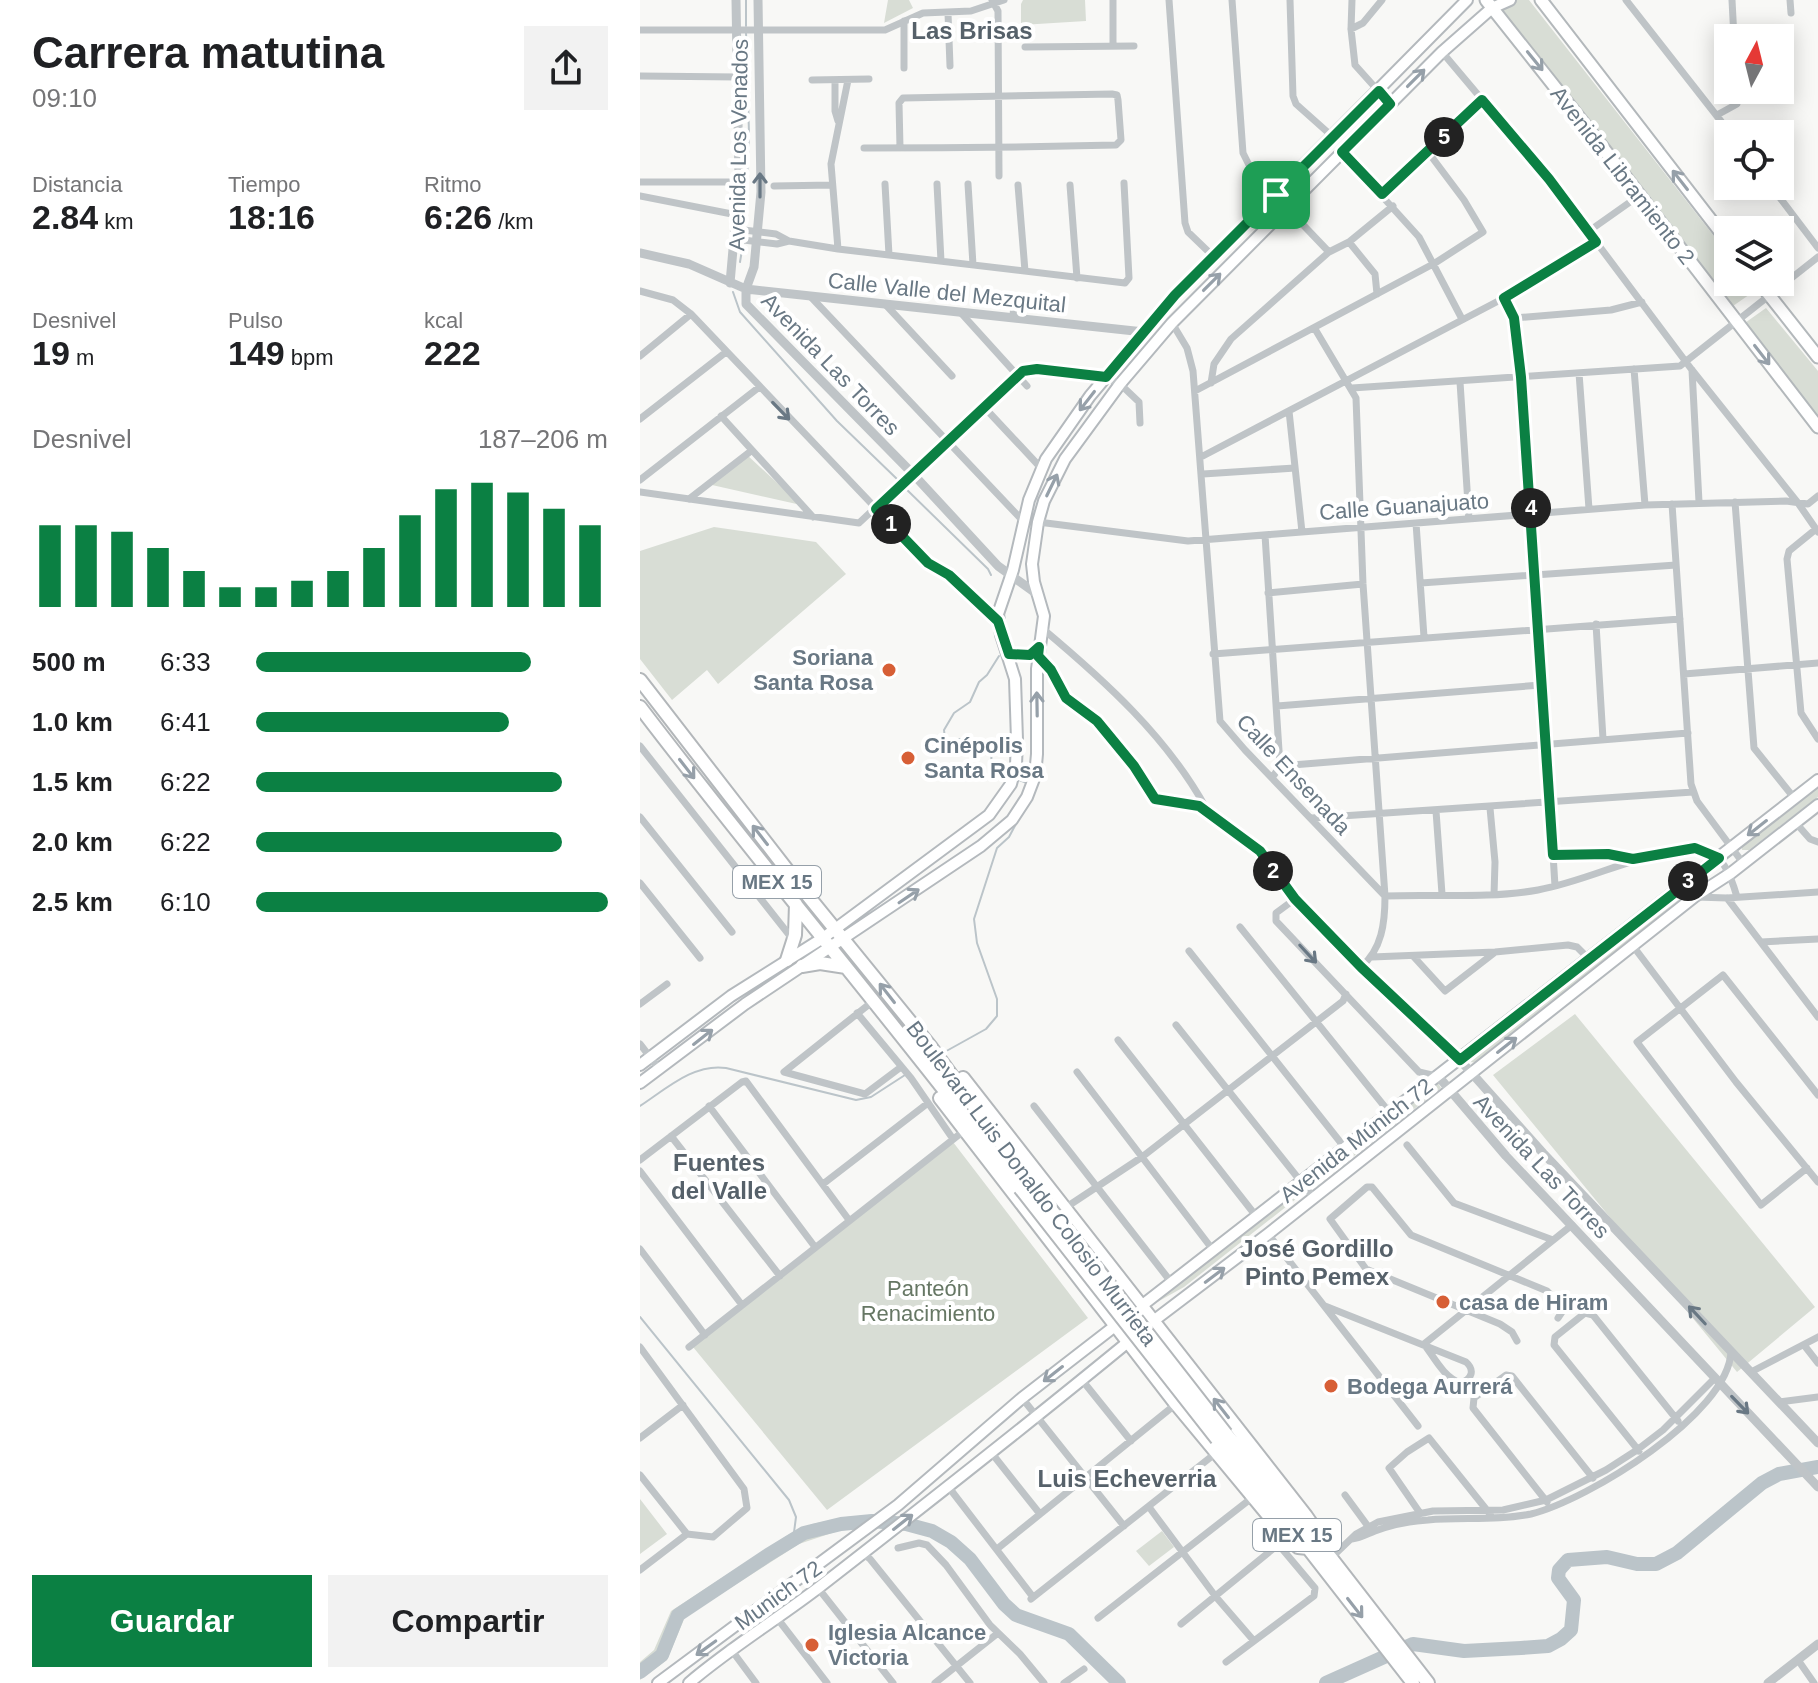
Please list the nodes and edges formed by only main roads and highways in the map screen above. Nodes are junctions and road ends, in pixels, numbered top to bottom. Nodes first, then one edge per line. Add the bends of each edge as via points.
1 (1467, 0) edge
2 (1510, 0) edge
3 (1541, 0) edge
4 (1489, 4) edge
5 (1714, 224) edge
6 (1770, 296) edge
7 (1818, 357) edge
8 (1818, 427) edge
9 (1038, 652) junction
10 (1009, 654) junction
11 (640, 680) edge
12 (640, 707) edge
13 (1818, 780) edge
14 (1818, 805) edge
15 (796, 904) junction
16 (835, 929) junction
17 (844, 940) junction
18 (826, 943) junction
19 (787, 960) junction
20 (802, 966) junction
21 (846, 967) junction
22 (640, 1065) edge
23 (943, 1065) junction
24 (929, 1070) junction
25 (640, 1083) edge
26 (1024, 1184) junction
27 (1114, 1273) junction
28 (1087, 1290) junction
29 (1140, 1307) junction
30 (1152, 1322) junction
31 (1115, 1326) junction
32 (1128, 1342) junction
33 (1174, 1349) junction
34 (1148, 1365) junction
35 (927, 1504) joint
36 (898, 1505) joint
37 (1312, 1544) junction
38 (1378, 1627) junction
39 (1405, 1663) junction
40 (658, 1683) edge
41 (689, 1683) edge
42 (1413, 1683) edge
43 (1428, 1683) edge

1 -> 10 main road via 1214,257 1144,332 1065,430 1041,468 999,606 998,621
2 - 4 main road
5 -> 3 main road, Avenida Libramiento 2
4 -> 8 main road, Avenida Libramiento 2
9 -> 4 main road via 1043,608 1032,564 1038,522 1065,459 1172,323
6 - 7 main road
9 - 10 main road
17 -> 9 main road via 981,846 1020,810 1035,776
10 - 16 main road via 1015,679 1016,765 1003,798 989,815
16 -> 11 highway, Boulevard Luis Donaldo Colosio Murrieta / MEX 15
12 -> 15 highway, Boulevard Luis Donaldo Colosio Murrieta / MEX 15
13 -> 29 main road, Avenida Múnich 72
30 -> 14 main road, Avenida Múnich 72
15 - 18 highway, Boulevard Luis Donaldo Colosio Murrieta / MEX 15
15 - 19 highway, MEX 15
16 - 17 highway, Boulevard Luis Donaldo Colosio Murrieta / MEX 15
16 - 18 main road
17 - 18 main road
23 -> 17 highway, Boulevard Luis Donaldo Colosio Murrieta / MEX 15
18 - 19 main road
18 - 20 main road
18 - 21 highway, Boulevard Luis Donaldo Colosio Murrieta / MEX 15
19 - 22 main road
20 - 21 highway
25 -> 20 main road
21 - 24 highway, Boulevard Luis Donaldo Colosio Murrieta / MEX 15
23 - 26 highway, Boulevard Luis Donaldo Colosio Murrieta / MEX 15
23 - 27 highway via 960,1075
24 - 26 highway, Boulevard Luis Donaldo Colosio Murrieta / MEX 15
24 - 28 highway via 932,1086
26 - 37 highway, Boulevard Luis Donaldo Colosio Murrieta / MEX 15, bridge
27 - 28 highway via 1107,1291
27 - 29 highway
28 - 31 highway
29 - 30 highway
29 - 31 highway, Avenida Múnich 72
30 - 32 highway, Avenida Múnich 72
30 - 33 highway
31 - 32 highway
31 -> 36 main road, Avenida Múnich 72
32 - 34 highway
32 - 35 main road, Avenida Múnich 72
33 - 34 highway via 1154,1346
37 -> 33 highway via 1315,1529 1306,1516
34 - 37 highway via 1282,1540 1298,1547
41 -> 35 main road, Munich 72
36 -> 40 main road, Munich 72
37 -> 38 highway, Boulevard Luis Donaldo Colosio Murrieta / MEX 15
37 - 38 highway, Boulevard Luis Donaldo Colosio Murrieta / MEX 15 via 1331,1558
38 - 39 highway, Boulevard Luis Donaldo Colosio Murrieta / MEX 15
39 - 42 highway, Boulevard Luis Donaldo Colosio Murrieta / MEX 15
39 - 43 highway, Boulevard Luis Donaldo Colosio Murrieta / MEX 15

